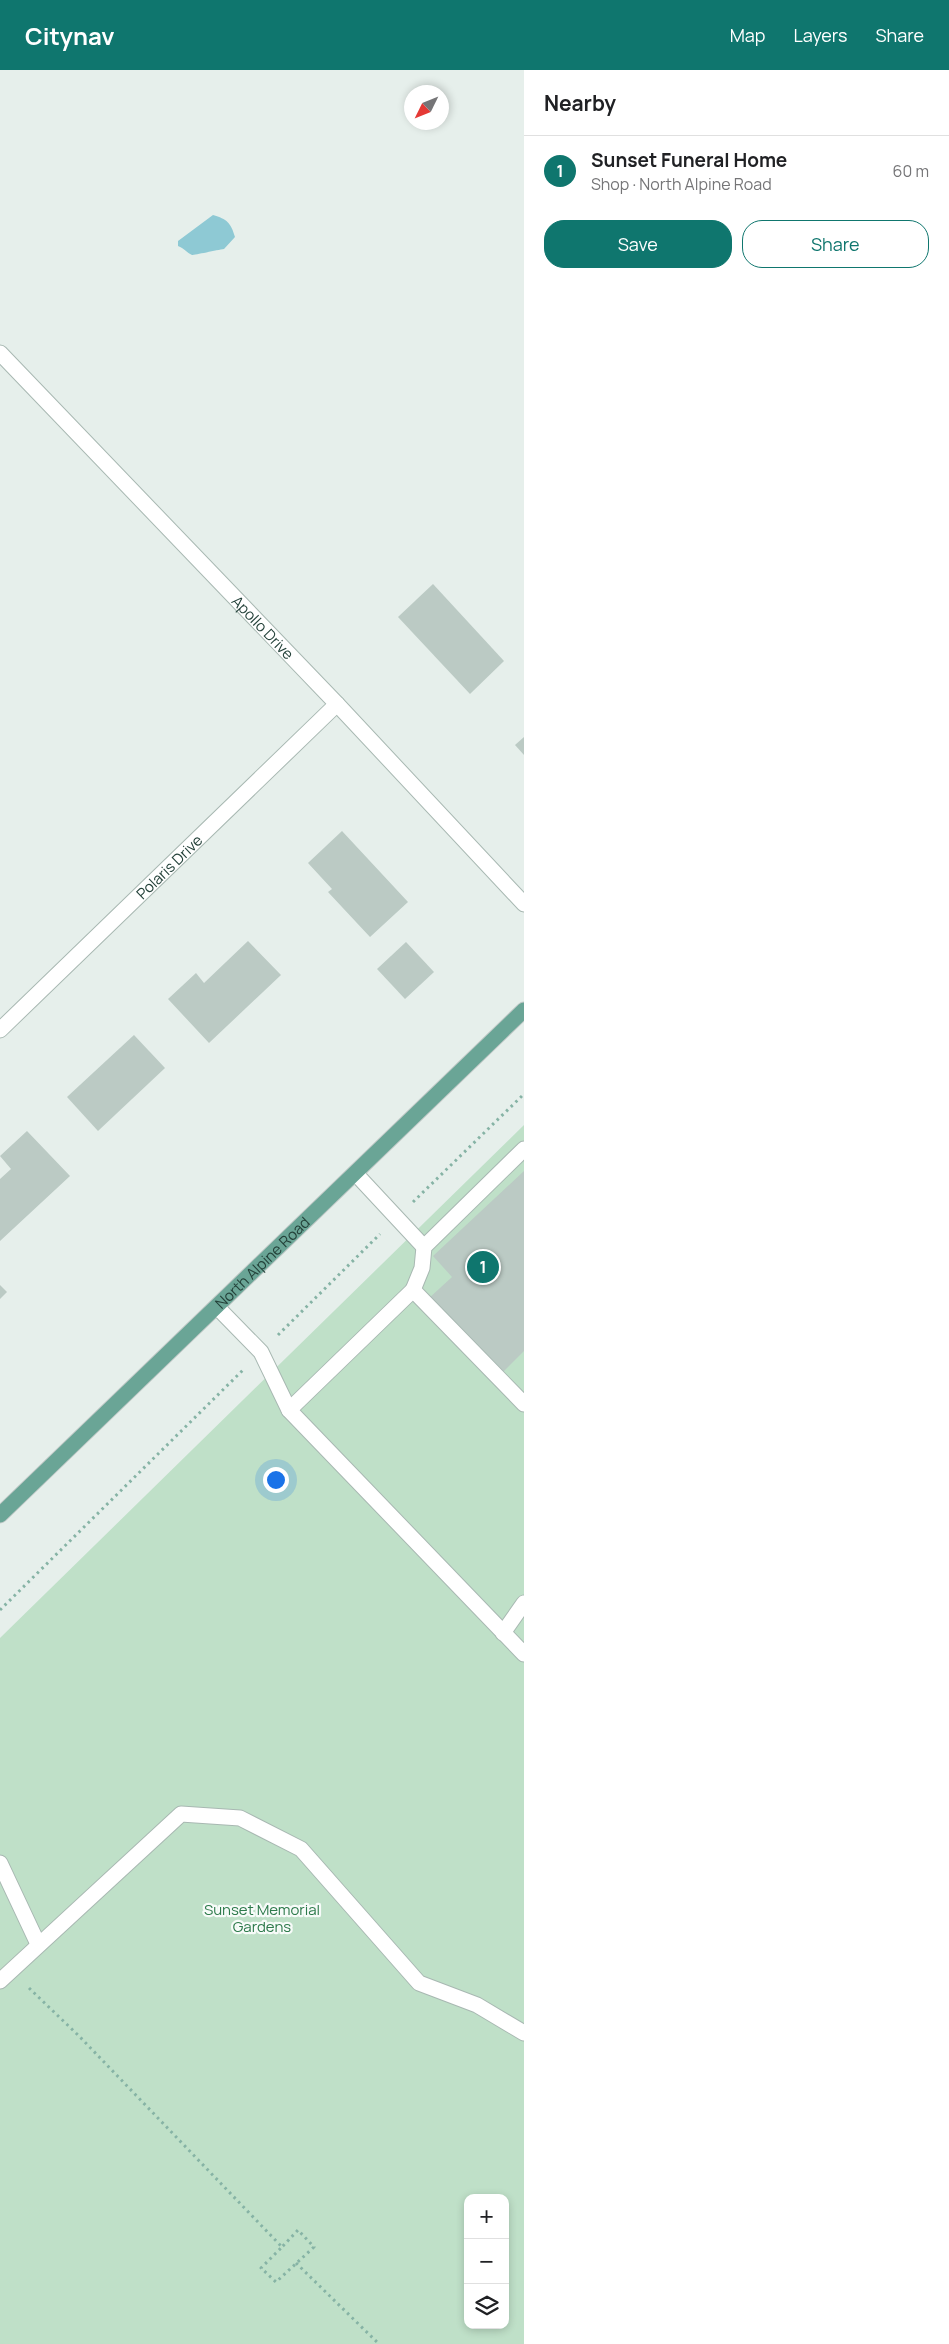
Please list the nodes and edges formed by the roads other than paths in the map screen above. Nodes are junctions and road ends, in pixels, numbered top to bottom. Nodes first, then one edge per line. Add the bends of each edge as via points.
1 (0, 353) edge
2 (337, 704) junction
3 (524, 904) edge
4 (524, 1010) edge
5 (0, 1030) edge
6 (524, 1149) edge
7 (356, 1174) junction
8 (424, 1247) junction
9 (413, 1290) junction
10 (217, 1307) junction
11 (524, 1404) edge
12 (289, 1410) junction
13 (0, 1515) edge
14 (524, 1603) edge
15 (503, 1633) junction
16 (524, 1654) edge
17 (0, 1863) edge
18 (38, 1944) junction
19 (5, 1976) edge
20 (524, 2033) edge

1 - 2 street, Apollo Drive
2 - 3 street, Apollo Drive
2 - 5 street, Polaris Drive
4 - 7 main road, North Alpine Road
6 - 8 street
7 - 8 street
7 - 10 main road, North Alpine Road
8 - 9 street via 422,1268
9 - 11 street
9 - 12 street
10 - 12 street via 261,1352
10 - 13 main road, North Alpine Road
12 - 15 street
14 - 15 street
15 - 16 street
17 - 18 street
18 - 19 street
18 - 20 street via 181,1814 240,1818 301,1849 419,1983 477,2005

